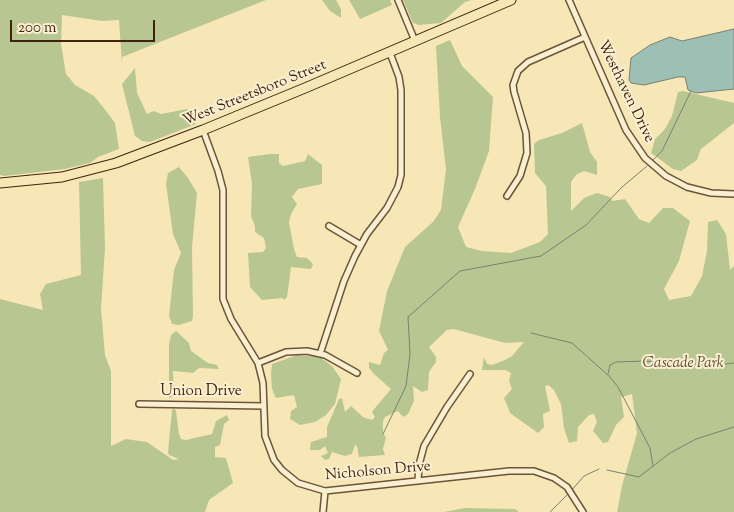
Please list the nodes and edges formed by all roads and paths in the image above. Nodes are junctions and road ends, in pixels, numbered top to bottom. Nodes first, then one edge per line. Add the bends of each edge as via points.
1 (398, 0) edge
2 (511, 0) edge
3 (569, 0) edge
4 (585, 37) junction
5 (415, 42) junction
6 (390, 53) junction
7 (203, 130) junction
8 (0, 183) edge
9 (734, 194) edge
10 (508, 196) dead end
11 (329, 226) dead end
12 (361, 245) junction
13 (320, 354) junction
14 (258, 363) junction
15 (357, 373) dead end
16 (470, 374) dead end
17 (139, 404) dead end
18 (264, 406) junction
19 (418, 481) junction
20 (325, 491) junction
21 (323, 512) edge
22 (584, 512) edge

1 - 5 street
2 - 5 main road, West Streetsboro Street
3 - 4 street, Westhaven Drive
4 - 9 street, Westhaven Drive via 626,130 645,158 666,176 687,187
4 - 10 street via 528,62 518,71 514,92 526,133 527,153 520,176
5 - 6 main road, West Streetsboro Street
6 - 7 main road, West Streetsboro Street
6 - 12 street via 401,90 401,175 394,197
7 - 8 main road, West Streetsboro Street via 79,173
7 - 14 street, Nicholson Drive via 222,190 223,299 231,319
11 - 12 street
12 - 13 street via 344,281
13 - 14 street via 286,352
13 - 15 street
14 - 18 street, Nicholson Drive
16 - 19 street via 424,446
17 - 18 street, Union Drive
18 - 20 street, Nicholson Drive via 265,436 274,460 298,483
19 - 20 street, Nicholson Drive
19 - 22 street, Nicholson Drive via 520,470 546,474 568,489
20 - 21 street

